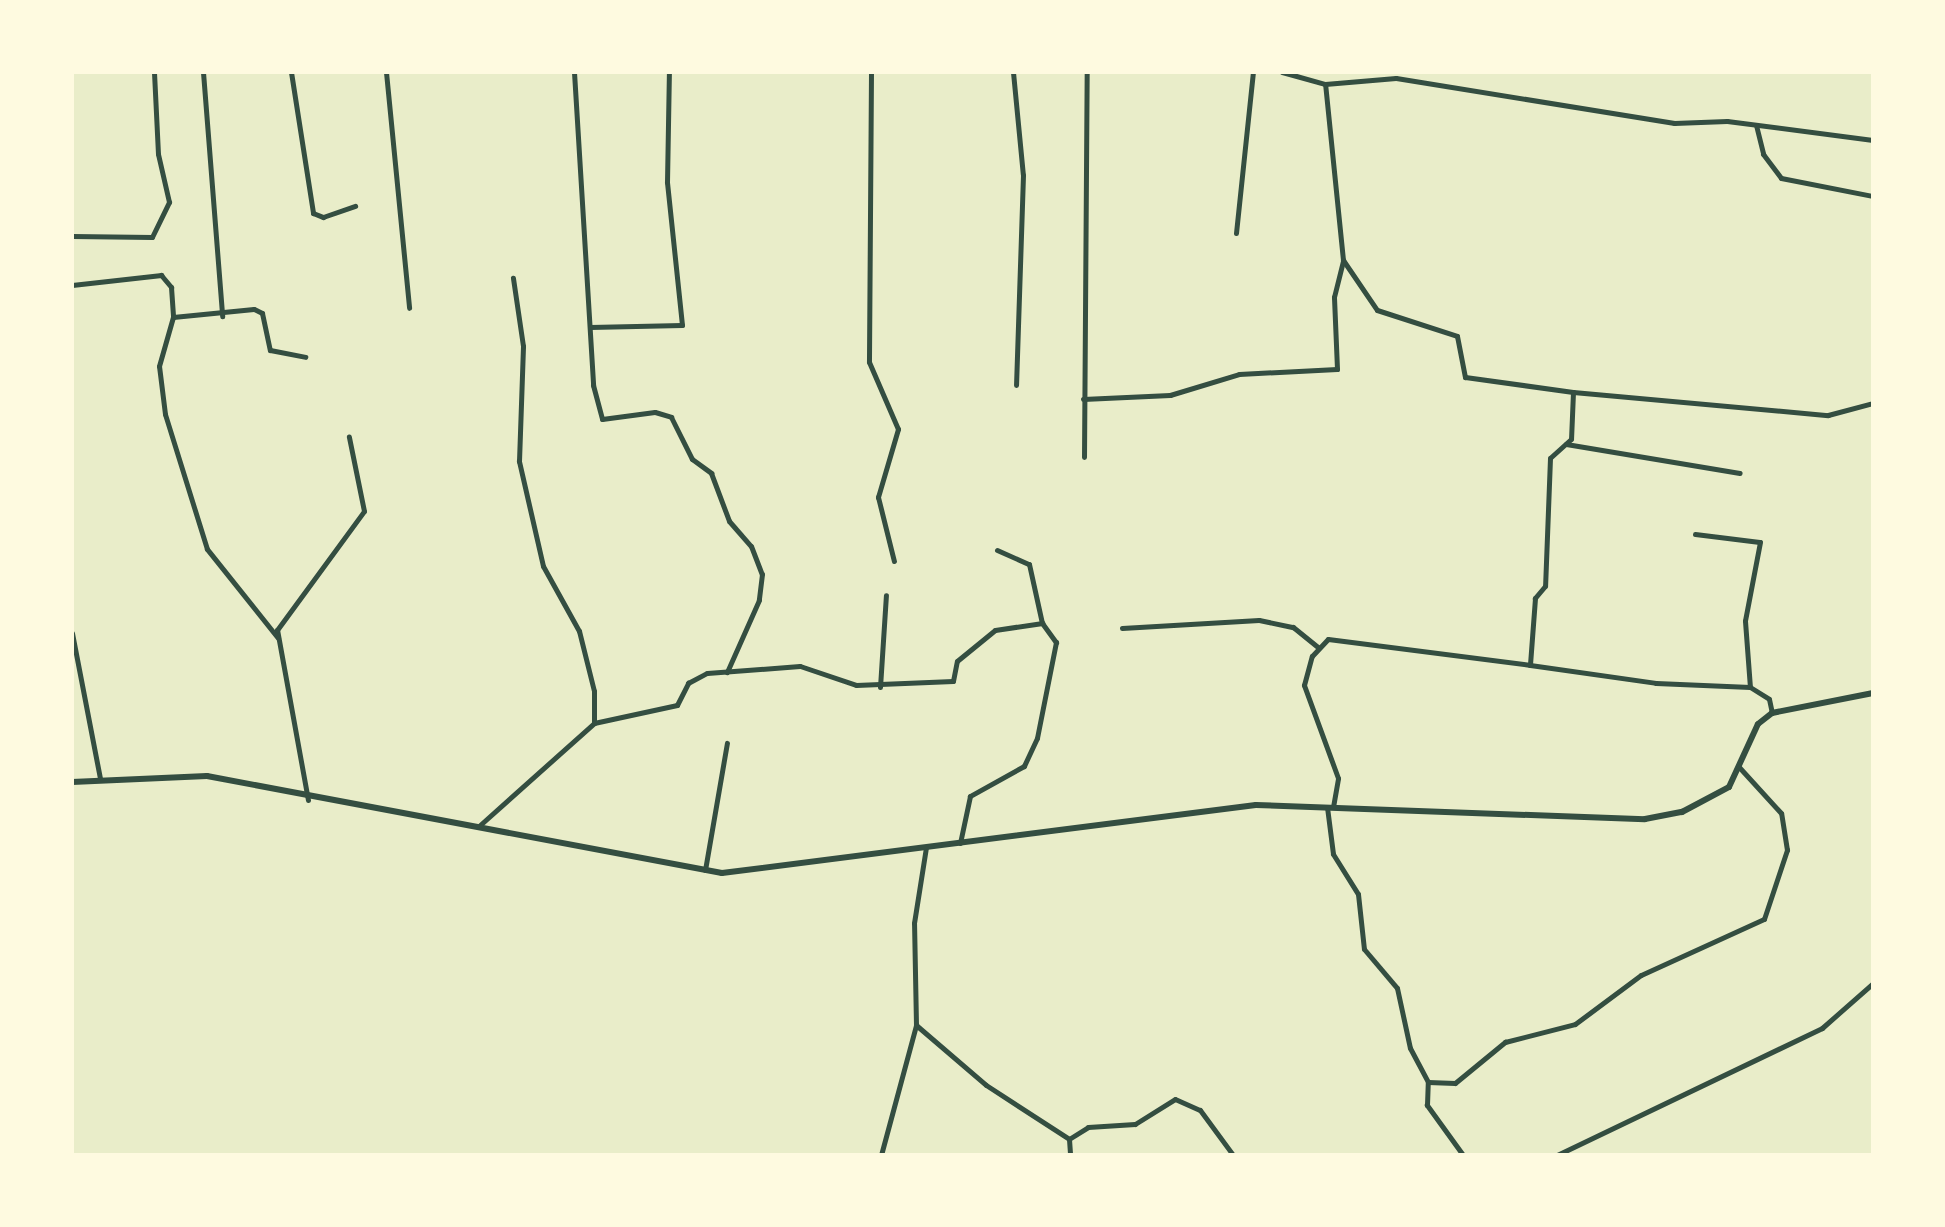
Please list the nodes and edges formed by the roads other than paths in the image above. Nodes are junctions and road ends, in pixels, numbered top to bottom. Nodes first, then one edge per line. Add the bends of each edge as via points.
1 (154, 72) edge
2 (203, 72) edge
3 (291, 72) edge
4 (386, 72) edge
5 (574, 72) edge
6 (669, 72) edge
7 (871, 72) edge
8 (1013, 72) edge
9 (1087, 72) edge
10 (1253, 72) edge
11 (1282, 72) edge
12 (1325, 84) junction
13 (1756, 125) junction
14 (1873, 140) edge
15 (1873, 196) edge
16 (355, 206) dead end
17 (1236, 233) dead end
18 (72, 236) edge
19 (1343, 260) junction
20 (513, 278) dead end
21 (72, 285) edge
22 (409, 308) dead end
23 (222, 316) junction
24 (173, 317) junction
25 (590, 327) junction
26 (305, 357) dead end
27 (1016, 385) dead end
28 (1573, 392) junction
29 (1083, 399) junction
30 (1873, 403) edge
31 (349, 437) dead end
32 (1566, 444) junction
33 (1084, 457) dead end
34 (1740, 473) dead end
35 (1695, 534) dead end
36 (997, 550) dead end
37 (894, 561) dead end
38 (886, 595) dead end
39 (1042, 623) junction
40 (1122, 628) dead end
41 (72, 633) edge
42 (278, 638) junction
43 (1319, 649) junction
44 (1530, 665) junction
45 (727, 672) junction
46 (880, 687) junction
47 (1750, 687) junction
48 (1873, 693) edge
49 (1772, 713) junction
50 (594, 723) junction
51 (727, 743) dead end
52 (1739, 767) junction
53 (100, 778) junction
54 (72, 782) edge
55 (308, 800) junction
56 (1330, 807) junction
57 (480, 825) junction
58 (959, 843) junction
59 (926, 847) junction
60 (705, 870) junction
61 (1873, 983) edge
62 (916, 1025) junction
63 (1428, 1082) junction
64 (1069, 1139) junction
65 (881, 1155) edge
66 (1070, 1155) edge
67 (1233, 1155) edge
68 (1463, 1155) edge
69 (1557, 1155) edge

1 - 18 street via 158,154 169,202 158,226 152,237 136,241 108,232
2 - 23 street
3 - 16 street via 313,213 323,217
4 - 22 street
5 - 25 street
6 - 25 street via 667,182 682,325
7 - 37 street via 869,362 898,429 878,497
8 - 27 street via 1023,175
9 - 29 street
10 - 17 street
11 - 12 street
12 - 13 street via 1396,78 1674,123
12 - 19 street
13 - 14 street
13 - 15 street via 1763,154 1781,178
19 - 28 street via 1377,310 1457,336 1465,377
19 - 29 street via 1334,297 1337,369 1328,375 1239,374 1170,395
20 - 50 street via 523,346 519,461 543,566 579,631 594,691
21 - 24 street via 161,275 171,287
23 - 24 street
23 - 26 street via 262,313 270,350
24 - 42 street via 159,366 165,414 207,549
25 - 45 street via 602,419 655,412 671,417 692,459 711,473 729,521 751,546 762,574 759,600
28 - 30 street via 1828,415
28 - 32 street
29 - 33 street
31 - 42 street via 364,511 295,603
32 - 34 street
32 - 44 street via 1550,458 1545,586 1535,598
35 - 47 street via 1760,542 1745,621
36 - 39 street via 1029,564
38 - 46 street
39 - 46 street via 995,630 957,661 953,681
39 - 58 street via 1056,642 1037,738 1024,766 970,796
40 - 43 street via 1259,620 1293,627
41 - 53 street
42 - 55 street
43 - 44 street via 1328,639
43 - 56 street via 1304,685 1338,778
44 - 47 street
45 - 46 street via 800,666
45 - 50 street via 688,683 677,705
47 - 49 street via 1769,699
48 - 49 street
49 - 52 street via 1758,724
50 - 57 street
51 - 60 street
52 - 56 street via 1718,793 1682,812 1645,819
52 - 63 street via 1781,813 1785,838 1764,919 1641,975 1575,1024 1505,1042 1455,1083
53 - 54 street
53 - 55 street via 207,776
55 - 57 street
56 - 58 street via 1256,805
56 - 63 street via 1333,854 1358,894 1364,949 1397,988 1410,1048
57 - 60 street
58 - 59 street
59 - 60 street via 782,869
59 - 62 street via 914,923
61 - 69 street via 1822,1028
62 - 64 street via 986,1085
62 - 65 street
63 - 68 street via 1427,1105
64 - 66 street
64 - 67 street via 1088,1127 1135,1124 1175,1099 1200,1110

